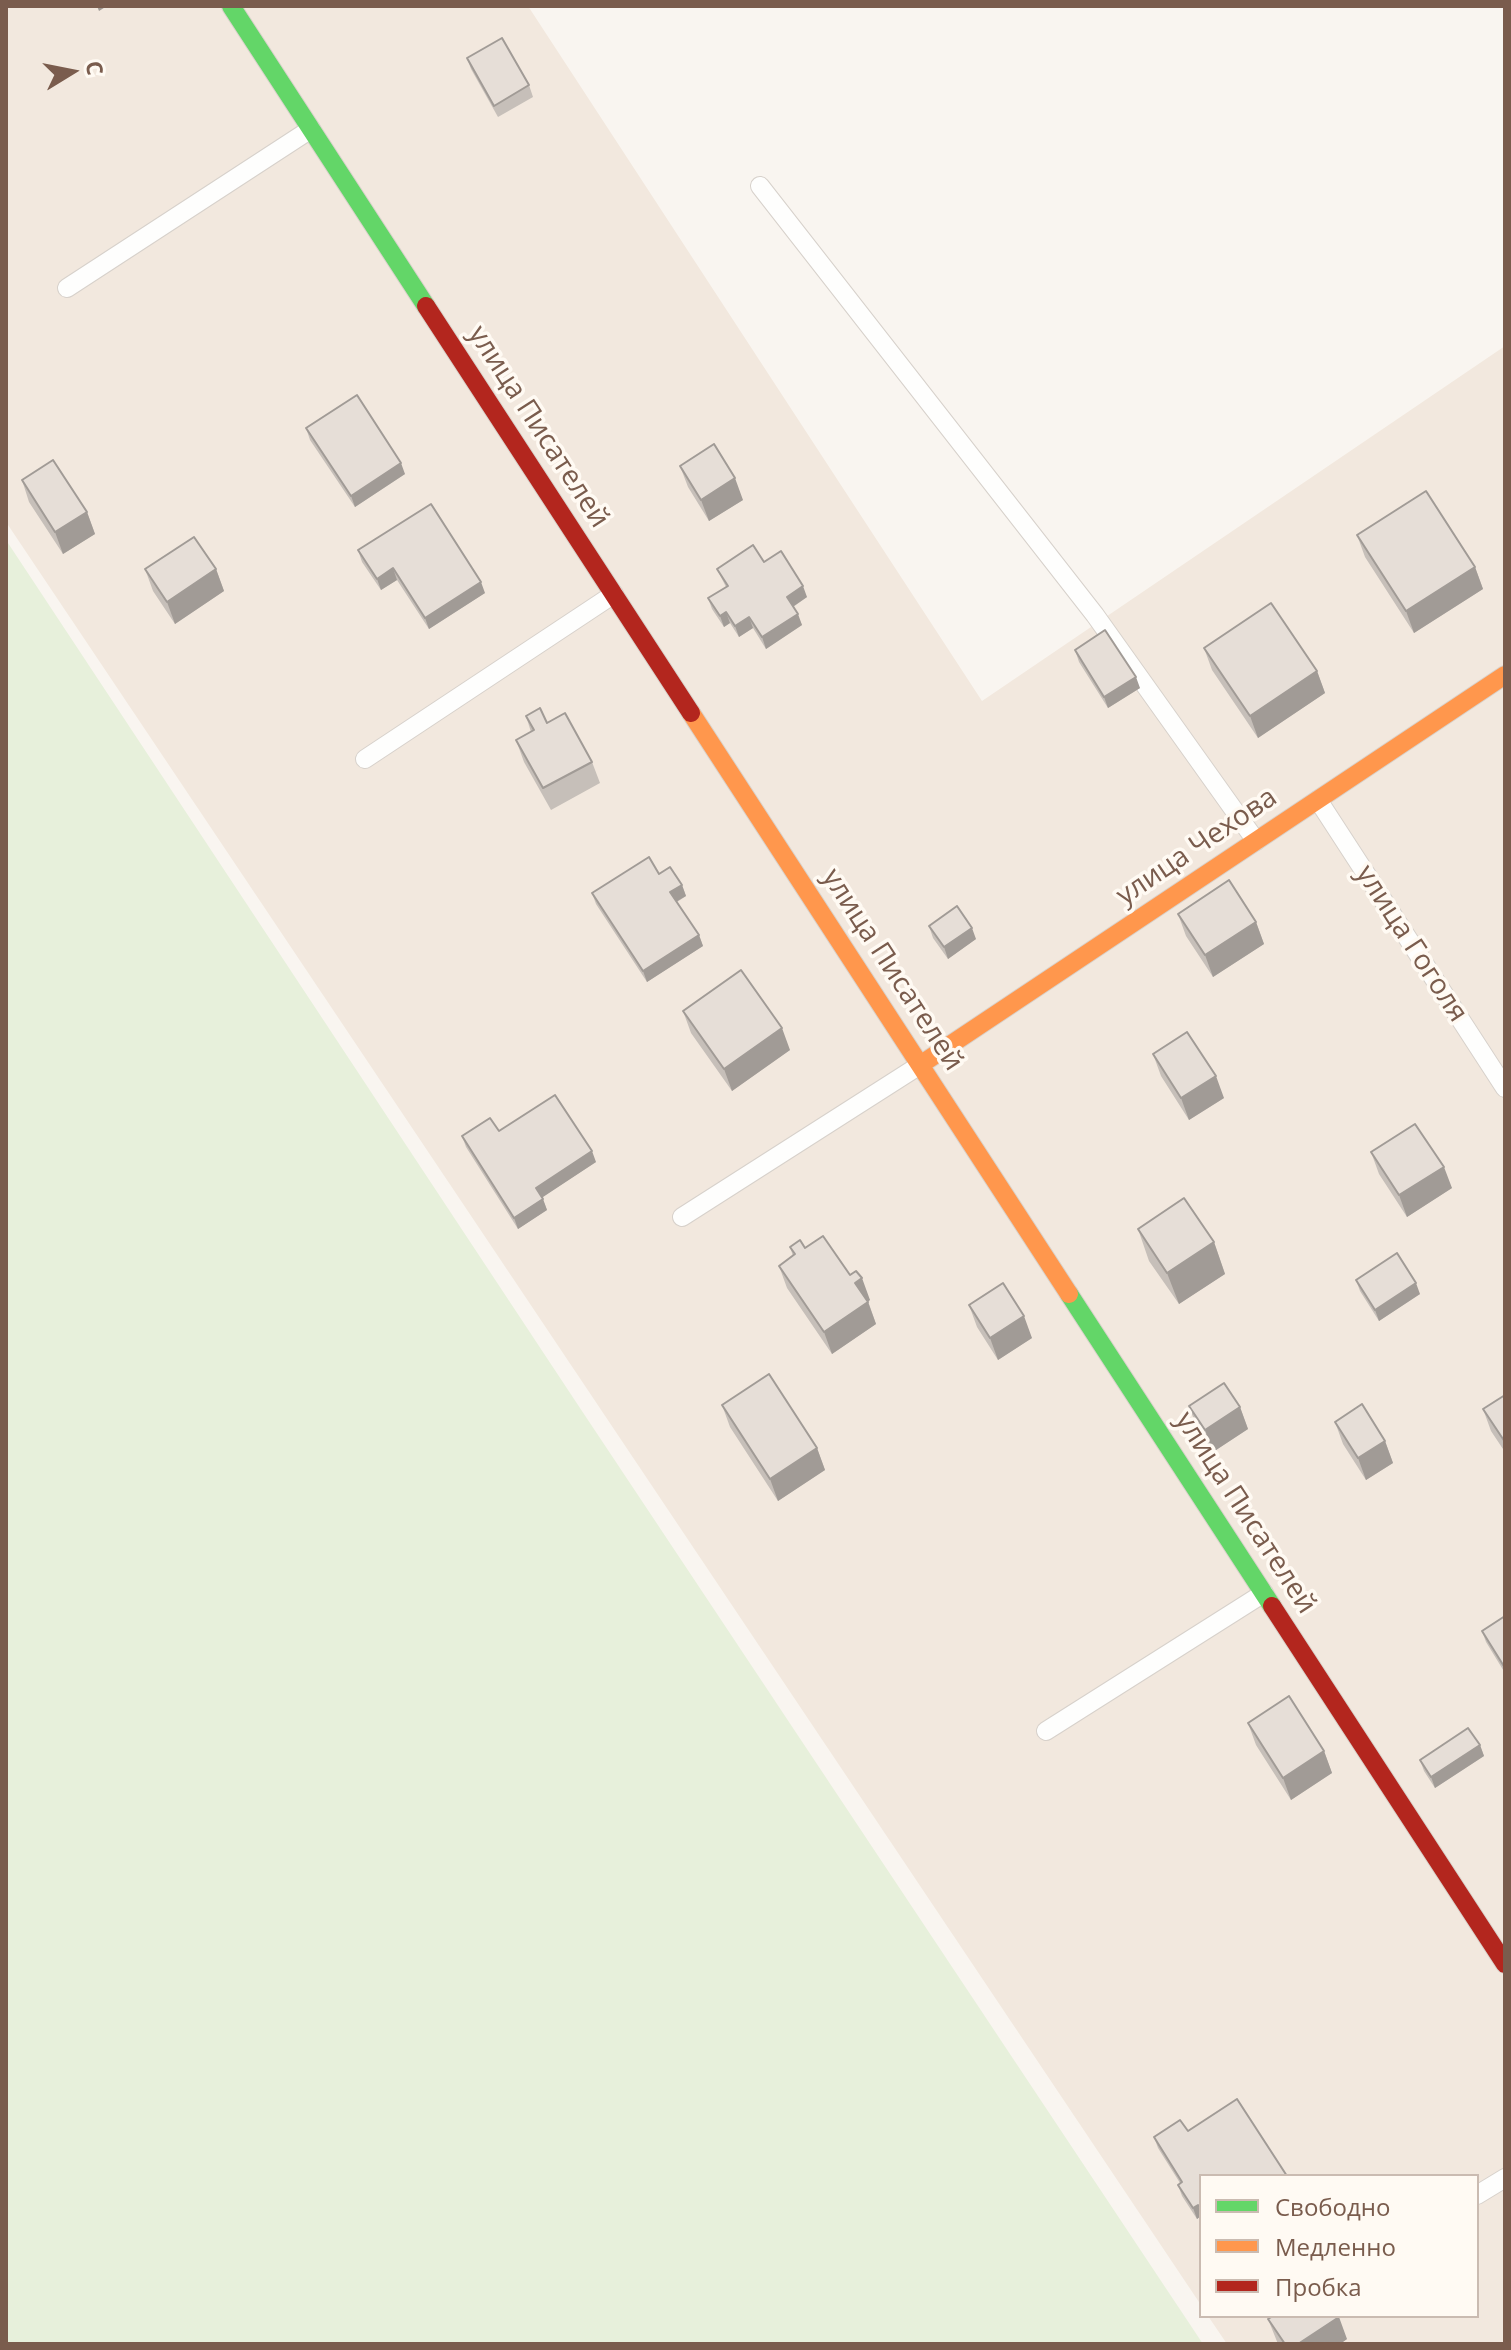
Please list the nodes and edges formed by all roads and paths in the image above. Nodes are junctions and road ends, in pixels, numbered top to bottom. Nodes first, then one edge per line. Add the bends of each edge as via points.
1 (231, 6) edge
2 (311, 129) junction
3 (760, 186) dead end
4 (67, 288) dead end
5 (614, 594) junction
6 (1505, 675) edge
7 (365, 759) dead end
8 (1318, 800) junction
9 (1256, 841) junction
10 (920, 1065) junction
11 (1505, 1088) edge
12 (682, 1217) dead end
13 (1264, 1593) junction
14 (1046, 1731) dead end
15 (1505, 1964) edge
16 (1505, 2178) edge
17 (1479, 2194) edge

1 - 2 street, улица Писателей
2 - 4 lane
2 - 5 street, улица Писателей
3 - 9 lane via 1095,615
5 - 7 lane
5 - 10 street, улица Писателей
6 - 8 street, улица Чехова
8 - 9 street, улица Чехова
8 - 11 lane, улица Гоголя
9 - 10 street, улица Чехова
10 - 12 lane
10 - 13 street, улица Писателей
13 - 14 lane
13 - 15 street, улица Писателей
16 - 17 lane

